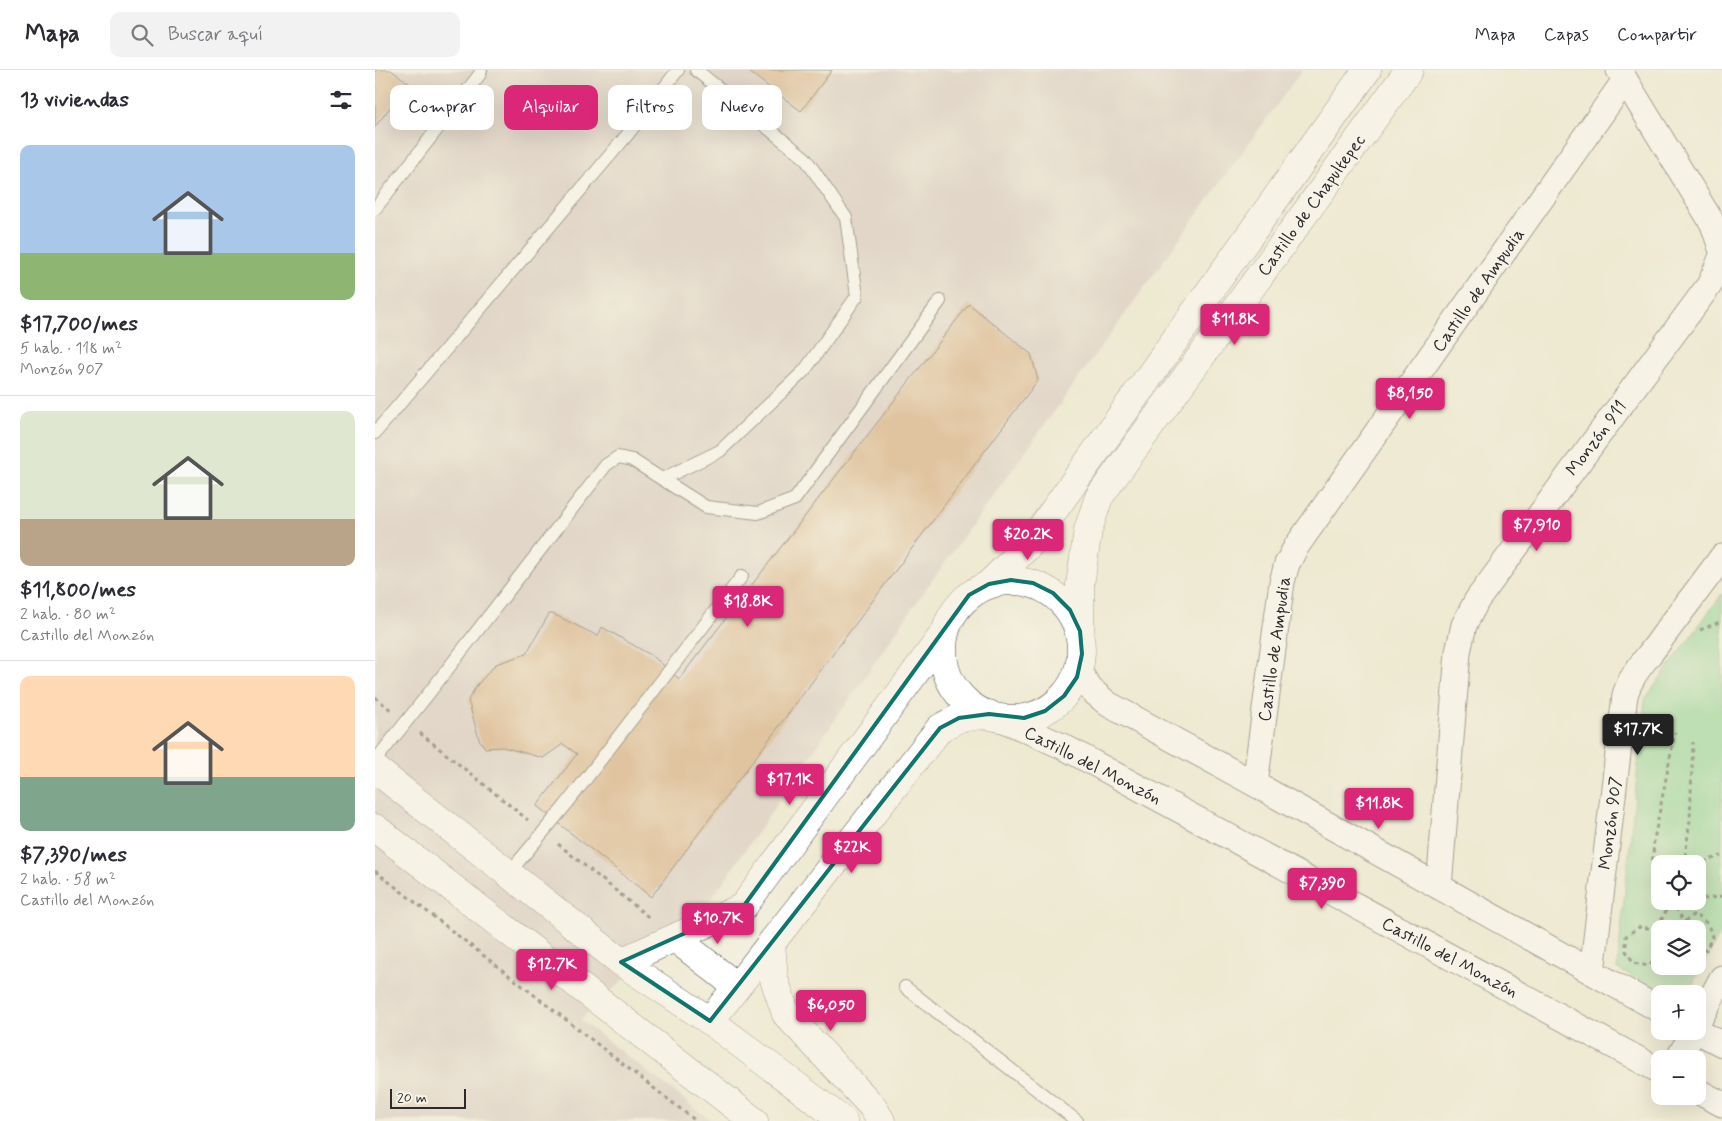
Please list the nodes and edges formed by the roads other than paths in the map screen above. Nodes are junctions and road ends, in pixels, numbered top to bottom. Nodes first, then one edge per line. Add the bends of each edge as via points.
1 (481, 70) edge
2 (678, 70) edge
3 (695, 70) edge
4 (1367, 70) edge
5 (1409, 70) edge
6 (1622, 75) edge
7 (375, 208) edge
8 (1722, 251) edge
9 (1722, 256) edge
10 (940, 302) dead end
11 (375, 433) edge
12 (662, 479) junction
13 (1722, 557) edge
14 (742, 576) dead end
15 (989, 584) junction
16 (1080, 630) junction
17 (945, 632) junction
18 (1079, 670) junction
19 (994, 716) junction
20 (375, 761) edge
21 (375, 769) edge
22 (1255, 784) junction
23 (375, 828) edge
24 (508, 874) junction
25 (1439, 886) junction
26 (675, 938) junction
27 (771, 943) junction
28 (621, 962) junction
29 (1592, 972) junction
30 (1722, 978) edge
31 (736, 986) junction
32 (905, 987) dead end
33 (1651, 1005) edge
34 (1706, 1007) edge
35 (709, 1021) junction
36 (1706, 1036) edge
37 (1722, 1044) edge
38 (1651, 1066) edge
39 (1706, 1096) edge
40 (1722, 1104) edge
41 (754, 1121) edge
42 (843, 1121) edge
43 (881, 1121) edge
44 (1077, 1121) edge

1 - 7 lane
2 - 11 lane via 628,134
3 - 12 lane via 805,158 846,218 857,296 805,370 720,451
4 - 15 street, Castillo de Chapultepec via 1030,544
5 - 16 street, Castillo de Chapultepec via 1099,497 1088,530 1080,585
6 - 8 street, Castillo de Ampudia via 1713,224
6 - 22 street, Castillo de Ampudia via 1292,556 1282,582
9 - 25 street, Monzón 911 via 1710,284 1477,600 1464,625 1458,652
10 - 12 lane via 795,499 758,513 706,507
12 - 20 lane via 631,460 618,457 606,464
13 - 29 street, Monzón 907 via 1628,684
14 - 24 lane via 565,806
15 - 16 street via 1011,580 1033,583 1053,593 1069,610
15 - 17 street via 969,595 954,612
16 - 18 street via 1082,654
17 - 19 street via 943,654 948,676 960,696 978,710
17 - 26 street via 743,907
18 - 19 street via 1064,696 1045,711 1024,718
18 - 22 street via 1090,689 1108,704
19 - 27 street via 959,718 940,728
19 - 38 street, Castillo del Monzón via 1064,747
21 - 24 street
22 - 25 street
23 - 41 street
24 - 28 street
25 - 29 street
26 - 28 street
26 - 31 street
27 - 31 street
27 - 43 street via 775,978 786,1014 872,1106
28 - 35 street
29 - 33 street
30 - 34 street
31 - 35 street
32 - 44 lane
35 - 42 street
36 - 37 street
39 - 40 street

